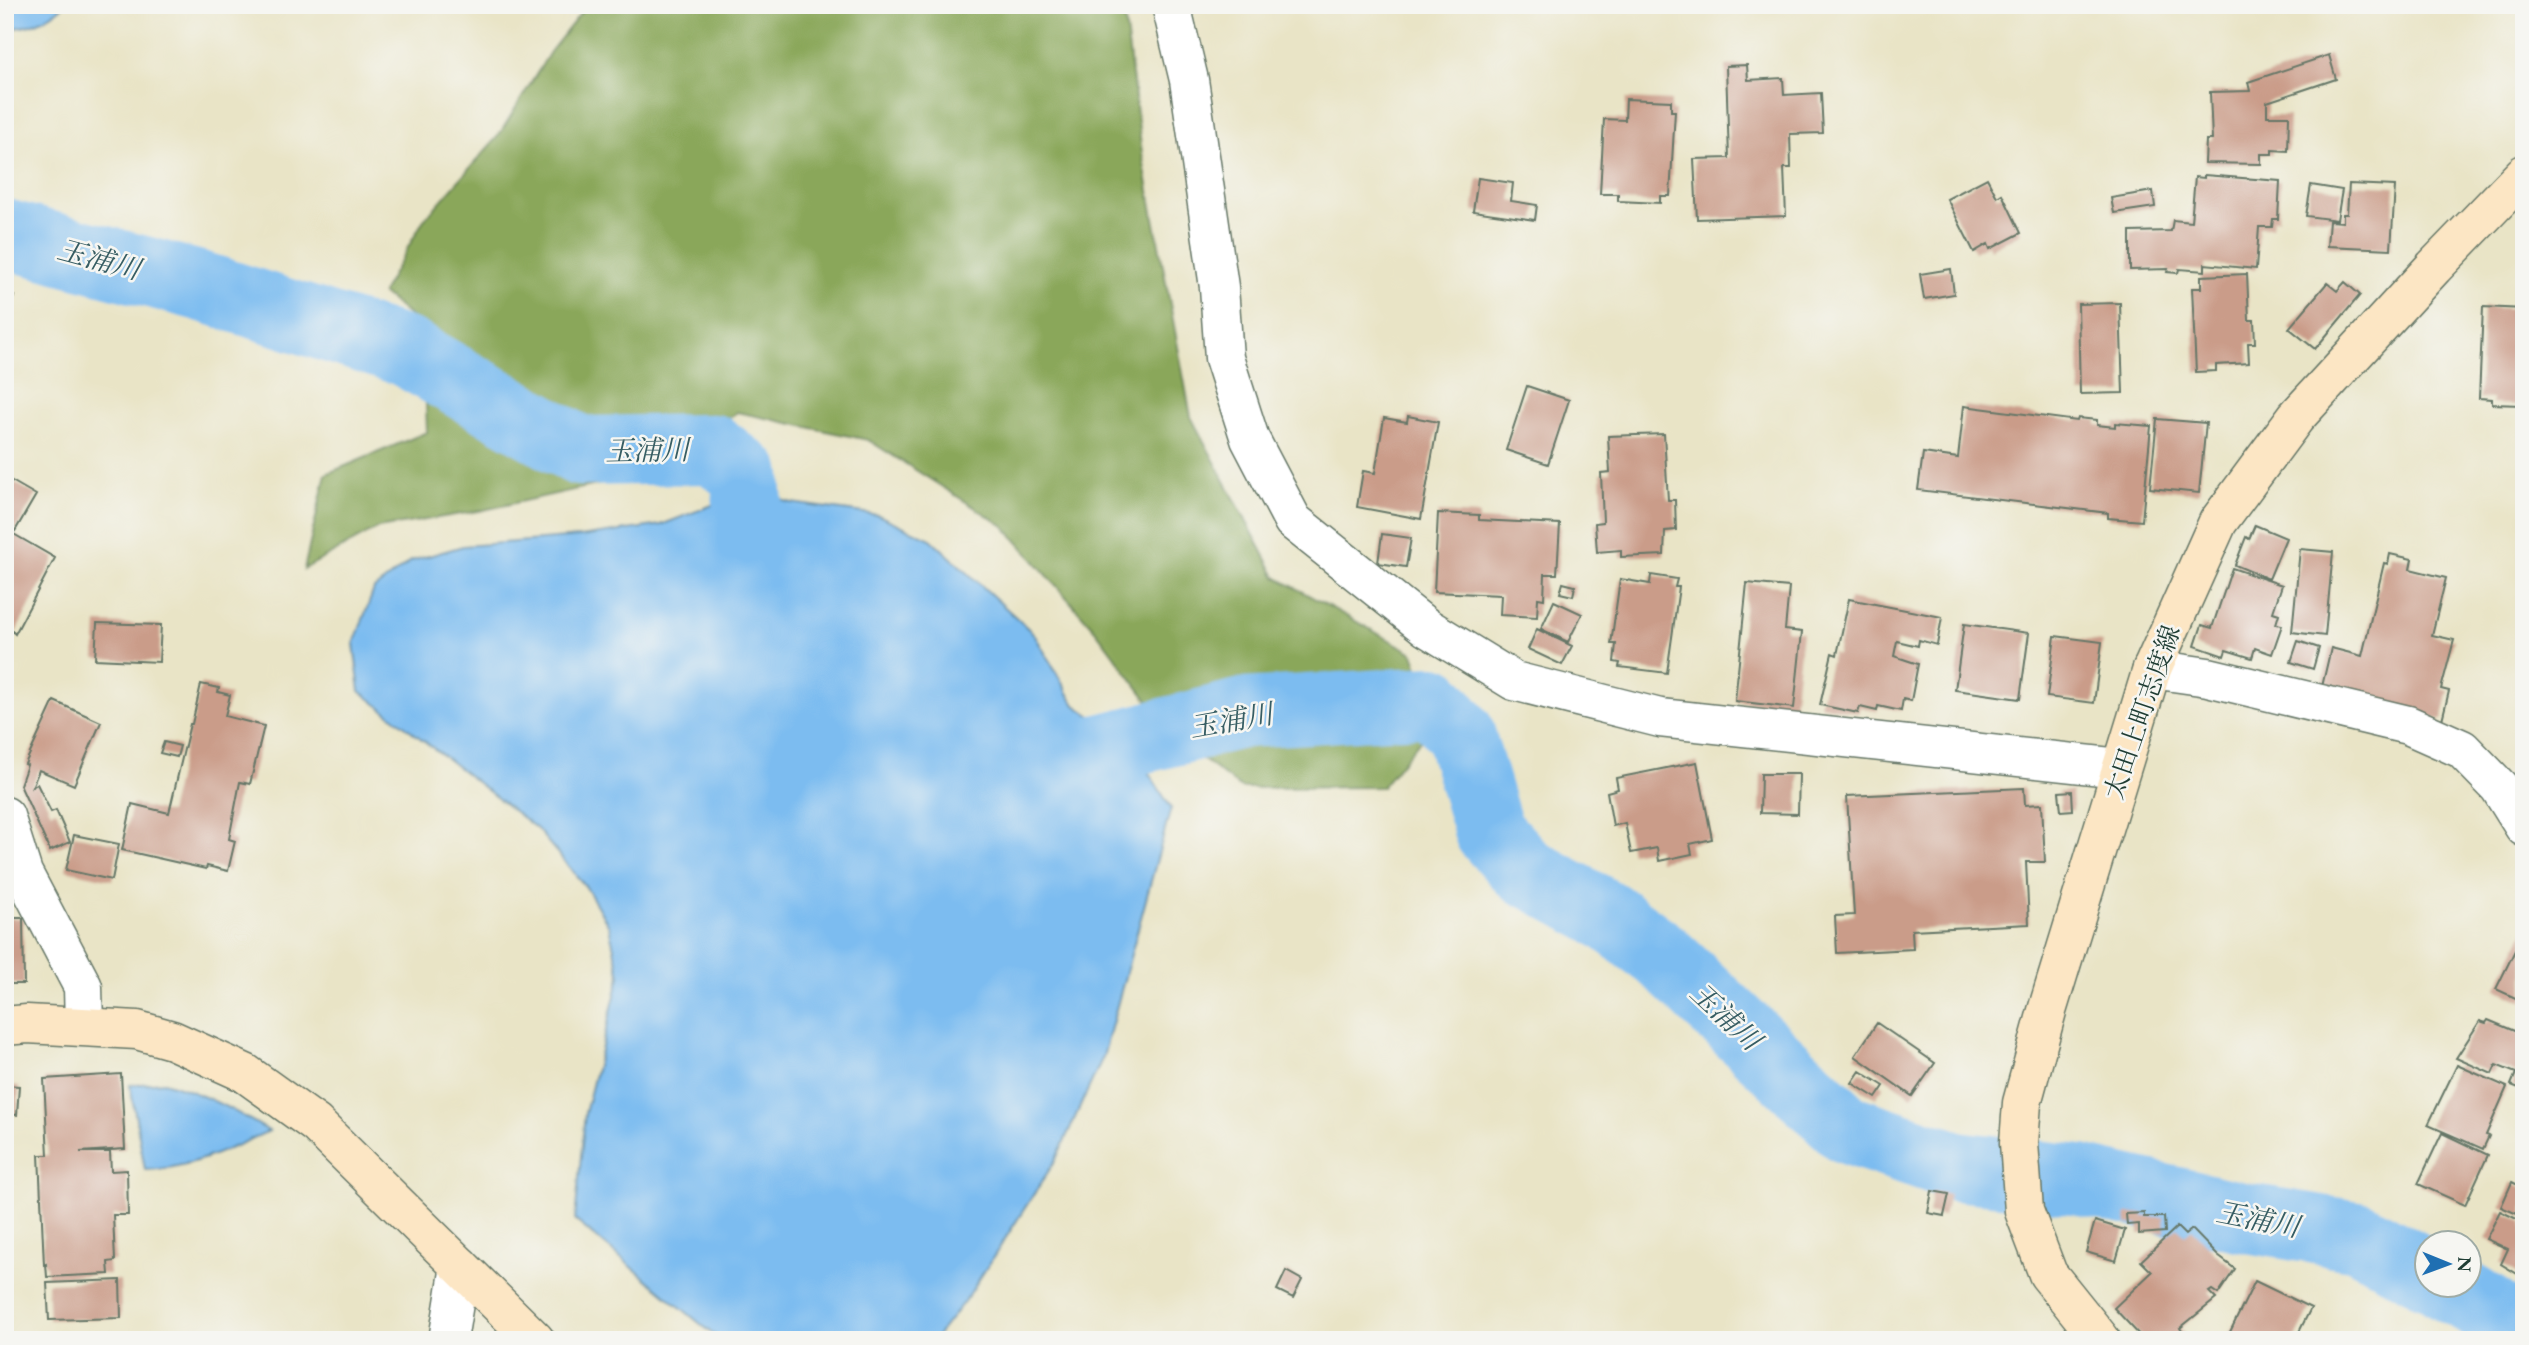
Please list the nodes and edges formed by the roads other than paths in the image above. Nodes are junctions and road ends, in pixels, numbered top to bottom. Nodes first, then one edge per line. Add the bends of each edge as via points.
1 (1171, 5) edge
2 (2524, 174) edge
3 (2152, 669) junction
4 (2120, 768) junction
5 (5, 816) edge
6 (2524, 827) edge
7 (84, 1026) junction
8 (5, 1027) edge
9 (460, 1266) junction
10 (448, 1340) edge
11 (535, 1340) edge
12 (2101, 1340) edge

1 - 4 street via 1195,122 1219,287 1224,358 1250,439 1293,521 1426,627 1514,681 1660,718
2 - 3 main road, 太田上町志度線 via 2295,417 2218,522
3 - 4 main road, 太田上町志度線
3 - 6 street via 2208,677 2408,725 2462,750 2499,787
4 - 12 main road, 太田上町志度線 via 2029,1077 2019,1143 2024,1211 2048,1275
5 - 7 street via 23,873 83,987
7 - 8 main road
7 - 9 main road via 137,1030 172,1040 245,1073 316,1124
9 - 10 street
9 - 11 main road

